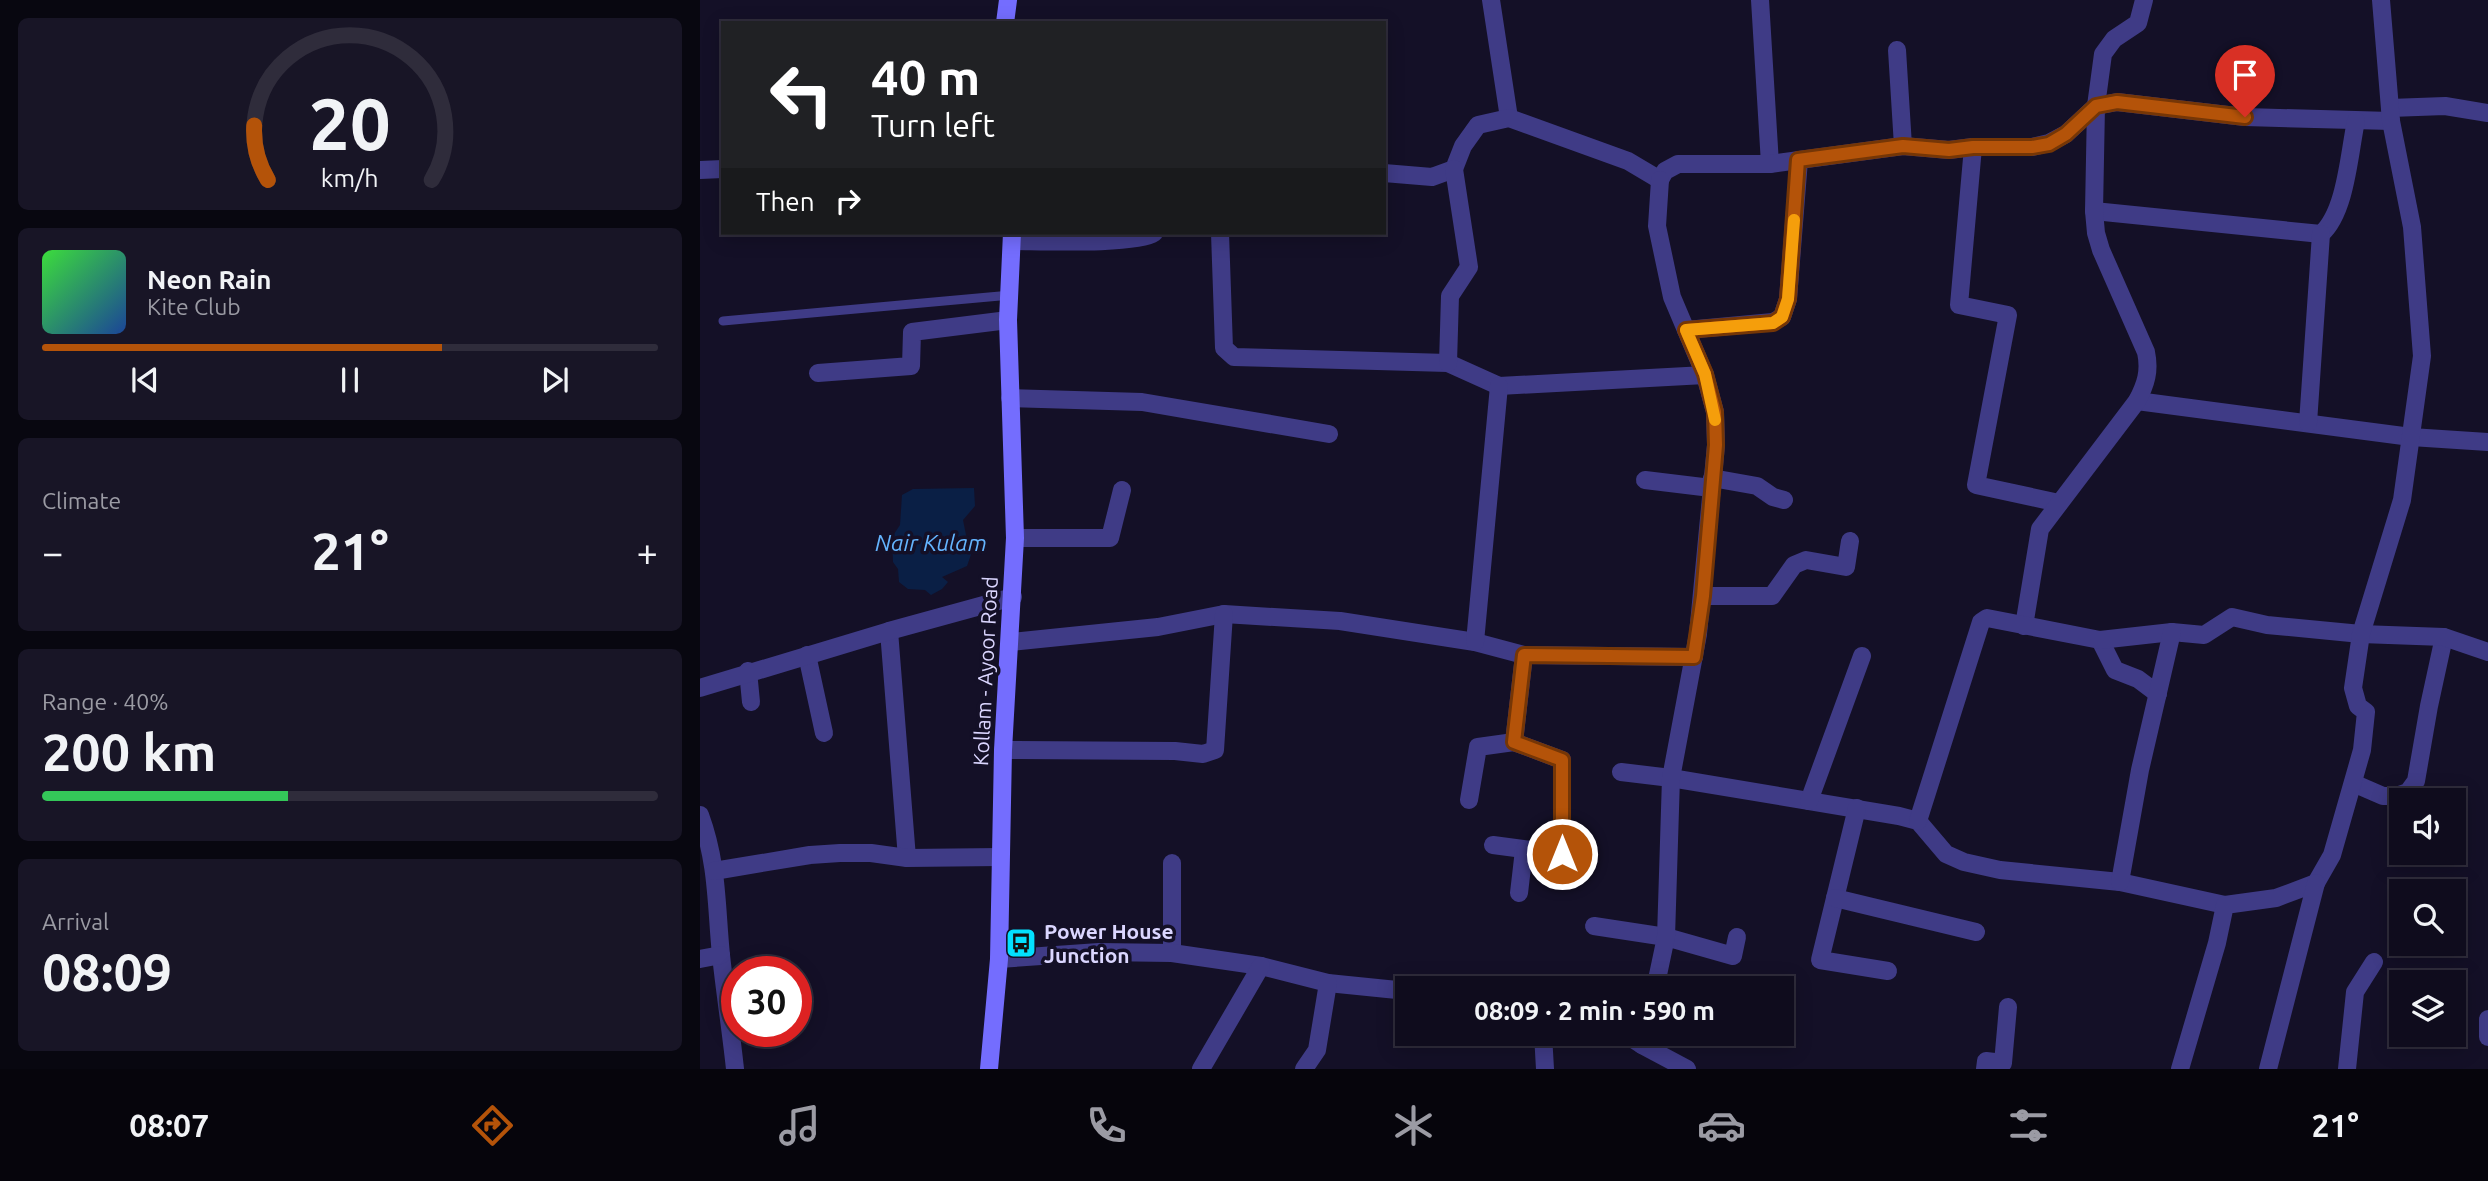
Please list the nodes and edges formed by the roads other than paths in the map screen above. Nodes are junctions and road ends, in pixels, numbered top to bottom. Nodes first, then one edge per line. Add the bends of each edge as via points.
1 (1008, 0) edge
2 (1491, 0) edge
3 (1760, 0) edge
4 (2144, 0) edge
5 (2381, 0) edge
6 (1005, 21) edge
7 (1897, 50) dead end
8 (2096, 106) junction
9 (2488, 113) edge
10 (2391, 115) junction
11 (1509, 118) junction
12 (2356, 121) junction
13 (1903, 146) junction
14 (1973, 147) junction
15 (1798, 160) junction
16 (1770, 164) junction
17 (721, 169) edge
18 (1454, 169) junction
19 (700, 170) edge
20 (1386, 173) edge
21 (1660, 180) junction
22 (2095, 211) junction
23 (2321, 234) junction
24 (1151, 235) edge
25 (1220, 235) edge
26 (1012, 237) edge
27 (1011, 295) junction
28 (1009, 320) junction
29 (723, 321) dead end
30 (1686, 330) junction
31 (1448, 363) junction
32 (818, 373) dead end
33 (1705, 374) junction
34 (1499, 386) junction
35 (1010, 398) junction
36 (2137, 401) junction
37 (2308, 423) junction
38 (1329, 434) dead end
39 (2411, 437) junction
40 (2488, 442) edge
41 (1645, 480) dead end
42 (1712, 483) junction
43 (1122, 489) dead end
44 (1784, 500) dead end
45 (2059, 503) junction
46 (1015, 538) junction
47 (1850, 541) dead end
48 (1703, 596) junction
49 (1013, 597) junction
50 (1224, 614) junction
51 (2024, 626) junction
52 (889, 631) junction
53 (2172, 632) junction
54 (2361, 634) junction
55 (2444, 637) junction
56 (2100, 640) junction
57 (1011, 642) junction
58 (1475, 642) junction
59 (2488, 652) edge
60 (807, 655) junction
61 (1524, 655) junction
62 (1863, 656) dead end
63 (1694, 657) junction
64 (748, 671) junction
65 (700, 688) edge
66 (2158, 694) junction
67 (751, 702) dead end
68 (824, 733) dead end
69 (1514, 742) junction
70 (1003, 750) junction
71 (1621, 772) dead end
72 (1671, 778) junction
73 (2353, 783) junction
74 (1469, 800) dead end
75 (1809, 801) junction
76 (1857, 808) junction
77 (700, 815) edge
78 (1918, 821) junction
79 (1493, 845) dead end
80 (1524, 850) junction
81 (1000, 857) junction
82 (907, 858) junction
83 (1172, 863) dead end
84 (714, 871) junction
85 (2120, 883) junction
86 (2316, 883) junction
87 (1519, 893) dead end
88 (1835, 898) junction
89 (2225, 905) junction
90 (1594, 926) dead end
91 (1976, 932) dead end
92 (1666, 937) junction
93 (1737, 937) dead end
94 (1172, 953) junction
95 (721, 955) junction
96 (700, 959) edge
97 (999, 959) junction
98 (2374, 962) dead end
99 (1261, 966) junction
100 (1888, 971) dead end
101 (1658, 976) edge
102 (1328, 984) junction
103 (1395, 990) edge
104 (2008, 1007) dead end
105 (2488, 1019) edge
106 (2488, 1037) edge
107 (1544, 1046) edge
108 (1652, 1046) edge
109 (735, 1069) edge
110 (989, 1069) edge
111 (1201, 1069) edge
112 (1304, 1069) edge
113 (1545, 1069) edge
114 (1687, 1069) edge
115 (1985, 1069) edge
116 (2180, 1069) edge
117 (2267, 1069) edge
118 (2347, 1069) edge

1 - 6 main road
2 - 11 street
3 - 16 street
4 - 8 street via 2138,23 2114,39 2103,54
5 - 10 street
7 - 13 street
8 - 12 street via 2117,102 2245,117
8 - 14 street via 2049,144
8 - 22 street
9 - 10 street via 2445,106
10 - 12 street
10 - 39 street via 2413,227 2422,356
11 - 18 street via 1478,125
11 - 21 street via 1628,161
12 - 23 street via 2341,197 2331,225
13 - 14 street
13 - 15 street
14 - 45 street via 1959,305 2008,315 1976,485
15 - 16 street
15 - 30 street via 1788,299 1782,317 1773,323
16 - 21 street via 1678,164
17 - 19 street
18 - 20 street via 1432,177
18 - 31 street via 1469,267 1450,296
21 - 30 street via 1657,226 1672,297
22 - 23 street
22 - 36 street via 2101,250 2146,352 2149,368
23 - 37 street
24 - 26 street via 1118,240
25 - 31 street via 1224,348 1234,357
26 - 27 main road, Kollam - Ayoor Road
27 - 28 main road, Kollam - Ayoor Road
27 - 29 lane
28 - 32 street via 912,331 911,366
28 - 35 main road, Kollam - Ayoor Road
30 - 33 street
31 - 34 street
33 - 34 street
33 - 42 street via 1715,412
34 - 58 street
35 - 38 street via 1142,402
35 - 46 main road, Kollam - Ayoor Road
36 - 37 street
36 - 45 street
37 - 39 street
39 - 40 street
39 - 54 street via 2402,500
41 - 42 street
42 - 44 street via 1757,486
42 - 48 street
43 - 46 street via 1110,538
45 - 51 street via 2040,529
46 - 49 main road, Kollam - Ayoor Road
47 - 48 street via 1846,567 1806,560 1794,565 1772,596
48 - 63 street
49 - 52 street
49 - 57 main road, Kollam - Ayoor Road
50 - 57 street via 1158,627
50 - 58 street via 1340,621
50 - 70 street via 1215,750 1203,754
51 - 56 street
51 - 78 street via 1996,618 1982,622
52 - 60 street
52 - 82 street
53 - 54 street via 2204,635 2232,617
53 - 56 street
53 - 66 street
54 - 55 street
54 - 73 street via 2353,688 2358,706 2366,712
55 - 59 street
55 - 73 street via 2416,781 2408,792 2396,796 2383,796
56 - 66 street via 2115,670
57 - 70 main road, Kollam - Ayoor Road
58 - 61 street
60 - 64 street
60 - 68 street
61 - 63 street
61 - 69 street
62 - 75 street
63 - 72 street
64 - 65 street
64 - 67 street
66 - 85 street
69 - 74 street via 1478,747
69 - 80 street via 1562,760 1562,854
70 - 81 main road, Kollam - Ayoor Road
71 - 72 street
72 - 75 street
72 - 92 street
73 - 86 street via 2332,855
75 - 76 street
76 - 78 street
76 - 88 street
77 - 84 street
78 - 85 street via 1946,854 1964,862
79 - 80 street
80 - 87 street
81 - 82 street
81 - 97 main road, Kollam - Ayoor Road
82 - 84 street via 839,853
83 - 94 street
84 - 95 street
85 - 89 street
86 - 89 street via 2276,898
86 - 117 street
88 - 91 street
88 - 100 street via 1820,960
89 - 116 street
90 - 92 street
92 - 93 street via 1733,956
92 - 101 street
94 - 97 street via 1099,952
94 - 99 street
95 - 96 street
95 - 109 street
97 - 110 main road, Kollam - Ayoor Road
98 - 118 street via 2355,992
99 - 102 street
99 - 111 street
102 - 103 street
102 - 112 street via 1317,1050
104 - 115 street via 2003,1063 1986,1061
105 - 106 street
107 - 113 street
108 - 114 street

